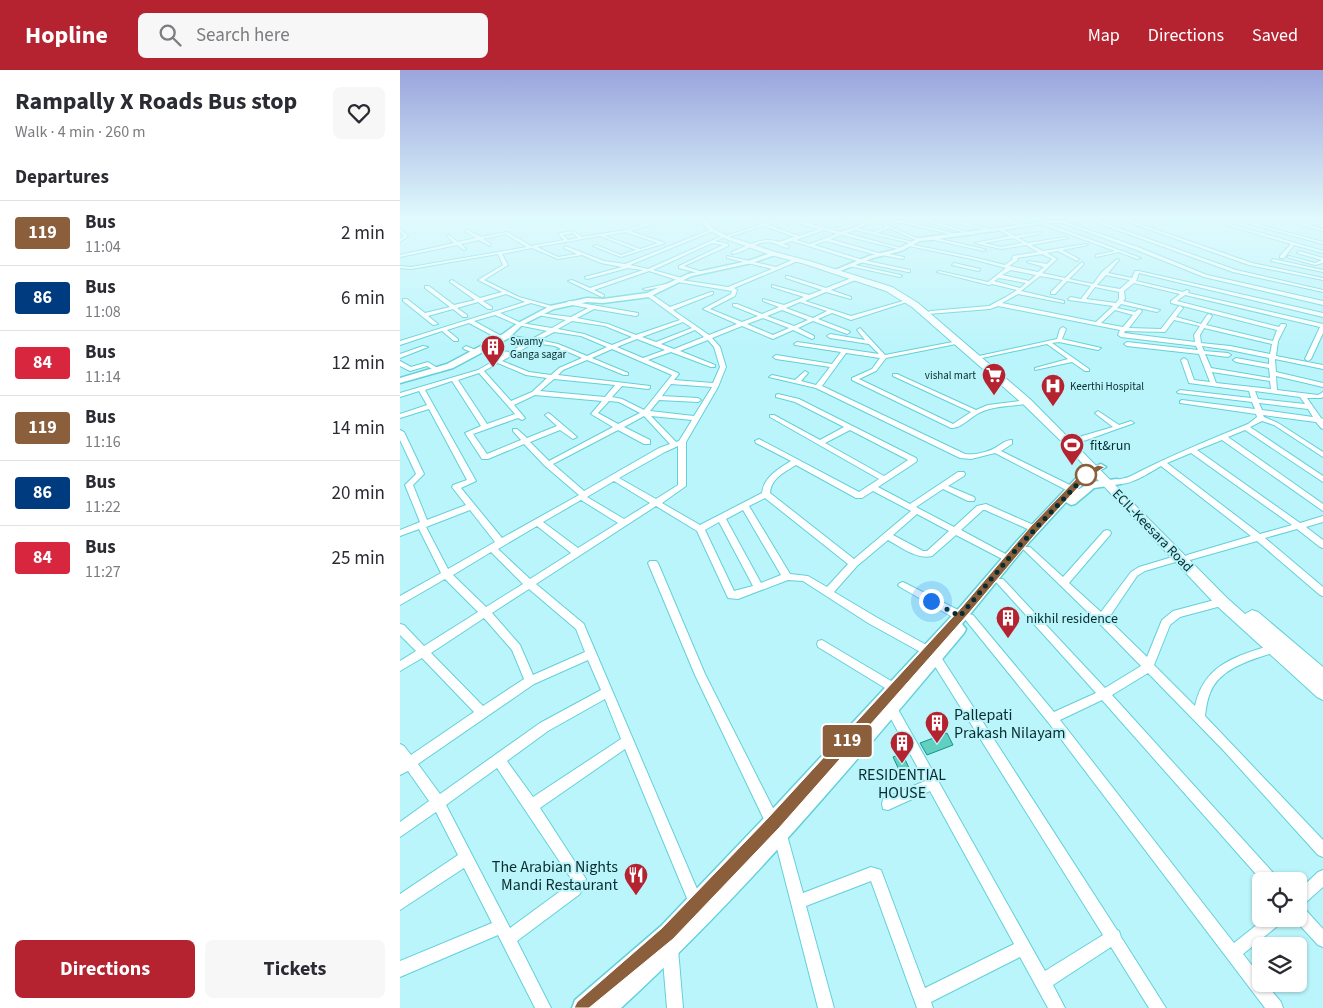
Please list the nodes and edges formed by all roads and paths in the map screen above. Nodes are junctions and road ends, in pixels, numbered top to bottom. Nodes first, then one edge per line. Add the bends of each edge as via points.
1 (448, 261) edge
2 (504, 261) edge
3 (598, 261) edge
4 (638, 261) edge
5 (670, 261) edge
6 (693, 261) edge
7 (744, 261) edge
8 (754, 261) edge
9 (794, 261) edge
10 (799, 261) edge
11 (805, 261) edge
12 (860, 261) edge
13 (865, 261) edge
14 (897, 261) edge
15 (982, 261) edge
16 (1014, 261) edge
17 (1053, 261) edge
18 (1080, 261) edge
19 (1116, 261) edge
20 (1168, 261) edge
21 (1209, 261) edge
22 (1242, 261) edge
23 (1276, 261) edge
24 (1303, 261) edge
25 (1321, 261) edge
26 (441, 262) joint
27 (750, 262) junction
28 (1029, 262) dead end
29 (432, 263) joint
30 (1284, 263) junction
31 (664, 264) junction
32 (954, 264) dead end
33 (1251, 264) junction
34 (671, 265) dead end
35 (851, 265) junction
36 (400, 266) edge
37 (627, 266) junction
38 (888, 266) junction
39 (1048, 266) junction
40 (1244, 267) junction
41 (896, 268) junction
42 (1008, 268) junction
43 (1229, 268) junction
44 (777, 269) junction
45 (649, 270) junction
46 (837, 270) junction
47 (908, 271) dead end
48 (1235, 271) junction
49 (1323, 271) edge
50 (939, 272) dead end
51 (1276, 272) junction
52 (700, 273) junction
53 (888, 273) junction
54 (1104, 273) junction
55 (1038, 274) junction
56 (900, 276) dead end
57 (998, 276) junction
58 (1206, 276) junction
59 (788, 277) dead end
60 (587, 278) dead end
61 (856, 278) junction
62 (964, 278) junction
63 (1323, 279) edge
64 (1066, 280) junction
65 (1270, 280) junction
66 (452, 281) dead end
67 (570, 281) dead end
68 (1133, 281) junction
69 (1311, 281) junction
70 (676, 282) junction
71 (990, 282) junction
72 (1028, 282) junction
73 (1323, 283) edge
74 (1094, 285) junction
75 (1195, 285) junction
76 (774, 286) dead end
77 (427, 287) dead end
78 (1158, 287) junction
79 (728, 289) junction
80 (1305, 289) junction
81 (590, 290) junction
82 (825, 290) junction
83 (1019, 291) junction
84 (1121, 291) junction
85 (1323, 291) edge
86 (505, 292) junction
87 (647, 292) junction
88 (1153, 292) dead end
89 (711, 293) dead end
90 (1053, 293) dead end
91 (1184, 293) junction
92 (602, 296) dead end
93 (809, 297) junction
94 (1300, 297) junction
95 (849, 298) dead end
96 (1071, 299) dead end
97 (405, 300) dead end
98 (480, 300) junction
99 (765, 300) dead end
100 (908, 300) junction
101 (801, 301) junction
102 (1082, 301) junction
103 (529, 302) junction
104 (688, 302) junction
105 (1062, 302) dead end
106 (1323, 302) edge
107 (569, 303) junction
108 (998, 304) junction
109 (714, 305) junction
110 (735, 305) dead end
111 (1117, 305) junction
112 (454, 307) junction
113 (552, 307) junction
114 (593, 307) junction
115 (490, 308) dead end
116 (670, 308) junction
117 (783, 308) junction
118 (1180, 308) dead end
119 (1293, 308) junction
120 (1157, 310) dead end
121 (832, 311) junction
122 (496, 313) junction
123 (930, 313) junction
124 (540, 314) junction
125 (636, 314) dead end
126 (425, 315) junction
127 (1323, 315) edge
128 (465, 316) dead end
129 (762, 316) junction
130 (1209, 316) dead end
131 (1172, 318) junction
132 (1287, 318) junction
133 (571, 320) junction
134 (684, 320) junction
135 (813, 320) junction
136 (470, 321) junction
137 (435, 324) dead end
138 (520, 324) junction
139 (743, 324) junction
140 (1097, 324) junction
141 (1202, 326) junction
142 (1242, 327) dead end
143 (1323, 327) edge
144 (696, 328) junction
145 (793, 328) junction
146 (944, 328) junction
147 (443, 329) junction
148 (554, 329) junction
149 (1064, 329) dead end
150 (1124, 329) junction
151 (1280, 329) junction
152 (860, 330) dead end
153 (1154, 331) junction
154 (847, 332) dead end
155 (1237, 334) junction
156 (830, 336) dead end
157 (503, 337) junction
158 (636, 337) junction
159 (812, 337) dead end
160 (414, 338) junction
161 (708, 338) junction
162 (1156, 338) junction
163 (456, 340) dead end
164 (1060, 340) junction
165 (533, 341) junction
166 (870, 342) junction
167 (956, 342) junction
168 (1047, 342) junction
169 (400, 343) edge
170 (474, 343) dead end
171 (1198, 343) junction
172 (1274, 343) junction
173 (656, 344) junction
174 (797, 344) dead end
175 (1127, 344) dead end
176 (425, 347) junction
177 (1156, 347) junction
178 (612, 348) junction
179 (1098, 348) dead end
180 (1230, 348) junction
181 (565, 350) junction
182 (672, 350) junction
183 (431, 351) dead end
184 (479, 351) junction
185 (845, 351) junction
186 (1201, 352) junction
187 (1271, 353) junction
188 (510, 354) junction
189 (1228, 355) dead end
190 (400, 356) edge
191 (522, 356) dead end
192 (982, 356) junction
193 (1158, 356) dead end
194 (544, 357) dead end
195 (776, 357) dead end
196 (884, 357) junction
197 (586, 358) junction
198 (1308, 359) junction
199 (643, 360) junction
200 (1073, 360) junction
201 (1184, 360) dead end
202 (1236, 360) dead end
203 (497, 361) junction
204 (1323, 362) edge
205 (400, 363) edge
206 (713, 366) dead end
207 (833, 366) junction
208 (1323, 367) edge
209 (1037, 369) dead end
210 (480, 370) junction
211 (1087, 370) dead end
212 (1209, 370) junction
213 (439, 371) junction
214 (805, 373) dead end
215 (626, 374) dead end
216 (895, 375) dead end
217 (1273, 375) junction
218 (551, 377) junction
219 (772, 377) dead end
220 (454, 379) junction
221 (400, 381) edge
222 (670, 382) junction
223 (797, 382) junction
224 (1191, 382) junction
225 (620, 384) junction
226 (1214, 384) junction
227 (716, 385) junction
228 (1323, 385) edge
229 (818, 386) junction
230 (648, 387) dead end
231 (1251, 388) junction
232 (421, 389) junction
233 (1274, 391) junction
234 (1180, 392) dead end
235 (1323, 392) edge
236 (534, 393) junction
237 (1190, 393) junction
238 (400, 395) edge
239 (1302, 395) junction
240 (778, 396) dead end
241 (657, 398) junction
242 (605, 399) junction
243 (698, 400) dead end
244 (1256, 400) junction
245 (1027, 402) junction
246 (1182, 402) dead end
247 (510, 404) junction
248 (430, 406) junction
249 (1310, 407) junction
250 (976, 412) junction
251 (645, 413) junction
252 (1098, 413) dead end
253 (548, 415) dead end
254 (400, 416) edge
255 (772, 416) dead end
256 (1261, 416) junction
257 (696, 418) junction
258 (1320, 420) edge
259 (1131, 423) dead end
260 (485, 427) junction
261 (561, 427) junction
262 (850, 427) junction
263 (1118, 427) junction
264 (1245, 427) junction
265 (1323, 427) edge
266 (620, 428) junction
267 (515, 430) dead end
268 (400, 432) edge
269 (1222, 436) junction
270 (573, 437) dead end
271 (526, 441) junction
272 (759, 441) dead end
273 (1075, 441) junction
274 (647, 442) dead end
275 (1009, 442) dead end
276 (678, 443) junction
277 (820, 443) junction
278 (1192, 450) junction
279 (996, 451) junction
280 (1323, 455) edge
281 (795, 462) junction
282 (1162, 463) junction
283 (548, 464) junction
284 (1098, 468) junction
285 (961, 474) dead end
286 (614, 478) junction
287 (884, 479) junction
288 (1323, 480) edge
289 (1113, 483) junction
290 (942, 486) junction
291 (872, 487) junction
292 (1075, 492) junction
293 (766, 494) junction
294 (583, 496) junction
295 (971, 499) dead end
296 (656, 503) junction
297 (472, 506) junction
298 (745, 506) junction
299 (913, 508) junction
300 (1323, 508) edge
301 (721, 518) junction
302 (1323, 519) edge
303 (537, 522) junction
304 (624, 523) junction
305 (423, 524) junction
306 (1299, 526) junction
307 (1035, 528) junction
308 (700, 529) junction
309 (957, 531) junction
310 (400, 533) edge
311 (1107, 533) dead end
312 (886, 536) junction
313 (1258, 537) junction
314 (501, 543) junction
315 (1323, 545) edge
316 (492, 548) junction
317 (1027, 550) junction
318 (578, 553) junction
319 (1185, 558) junction
320 (1008, 559) junction
321 (653, 563) dead end
322 (854, 564) junction
323 (446, 574) junction
324 (787, 577) junction
325 (1000, 581) junction
326 (1064, 583) junction
327 (529, 584) junction
328 (903, 585) dead end
329 (760, 588) junction
330 (828, 591) junction
331 (1323, 592) edge
332 (400, 602) edge
333 (1222, 602) junction
334 (485, 612) junction
335 (964, 617) junction
336 (1102, 619) junction
337 (400, 628) edge
338 (822, 644) dead end
339 (1274, 648) junction
340 (423, 652) junction
341 (591, 654) junction
342 (932, 654) junction
343 (400, 667) edge
344 (1148, 667) junction
345 (1323, 677) edge
346 (530, 681) junction
347 (894, 688) junction
348 (607, 692) junction
349 (1323, 692) edge
350 (1104, 694) junction
351 (891, 708) junction
352 (482, 714) junction
353 (1199, 717) junction
354 (1052, 718) junction
355 (628, 742) junction
356 (400, 750) edge
357 (500, 760) junction
358 (405, 765) edge
359 (933, 783) junction
360 (439, 804) junction
361 (888, 804) dead end
362 (531, 806) junction
363 (777, 828) junction
364 (400, 830) edge
365 (1323, 850) edge
366 (466, 858) junction
367 (1263, 872) edge
368 (1323, 877) edge
369 (1307, 892) edge
370 (798, 902) junction
371 (400, 903) edge
372 (697, 903) junction
373 (1307, 922) edge
374 (1265, 927) edge
375 (505, 932) junction
376 (1114, 936) junction
377 (1323, 940) edge
378 (670, 948) junction
379 (1022, 948) junction
380 (1234, 953) junction
381 (400, 969) edge
382 (1043, 982) junction
383 (924, 1003) edge
384 (542, 1008) edge
385 (583, 1008) edge
386 (604, 1008) edge
387 (675, 1008) edge
388 (826, 1008) edge
389 (1056, 1008) edge
390 (1158, 1008) edge
391 (1274, 1008) edge

1 - 26 street
2 - 86 street via 506,265 480,280
3 - 37 street
4 - 37 street
5 - 31 street
6 - 52 street via 681,266
7 - 27 street
8 - 27 street
9 - 44 street
10 - 46 main road
11 - 46 main road
12 - 35 street
13 - 38 street
14 - 38 street
15 - 42 street
16 - 42 street
17 - 39 street
18 - 64 street
19 - 54 street
20 - 58 street
21 - 43 street
22 - 33 street
23 - 30 street
24 - 25 street via 1315,264
26 - 29 street
27 - 44 street
27 - 52 street
28 - 39 street
29 - 36 street via 411,268
30 - 49 street
30 - 51 street
31 - 34 street
31 - 45 street
32 - 62 street via 978,270
33 - 40 street
33 - 51 street
35 - 46 street
35 - 53 street
37 - 45 street
37 - 60 street
38 - 41 street
39 - 55 street
40 - 48 street
40 - 51 street
41 - 47 street
41 - 53 street
42 - 55 street
42 - 57 street
43 - 48 street
43 - 58 street
44 - 79 street
45 - 70 street
45 - 81 street
46 - 61 main road, ECIL-Keesara Road
46 - 123 main road, ECIL-Keesara Road via 893,288
48 - 65 street
50 - 62 street
51 - 63 street
51 - 65 street
51 - 69 street
52 - 70 street
53 - 56 street
54 - 68 street
54 - 74 street
55 - 64 street
55 - 72 street
57 - 71 street
57 - 72 street
58 - 75 street
58 - 94 street
59 - 82 street
61 - 82 street
61 - 100 main road, ECIL-Keesara Road via 889,289
62 - 71 street
64 - 74 street
64 - 90 street
65 - 80 street
66 - 98 street
67 - 81 street
68 - 75 street via 1139,272
68 - 78 street
68 - 84 street
69 - 73 street
69 - 80 street
70 - 79 street
70 - 87 street
71 - 83 street
72 - 83 street
74 - 84 street
74 - 102 street
75 - 91 street
75 - 119 street
76 - 93 street
77 - 112 street
78 - 88 street
78 - 91 street
79 - 109 street via 735,290 734,295
80 - 85 street
81 - 92 street
82 - 93 street
82 - 95 street
83 - 105 street
83 - 108 street
84 - 111 street
86 - 98 street
86 - 103 street
87 - 107 street via 616,300
87 - 116 street
89 - 104 street
91 - 132 street
91 - 151 street via 1173,302
93 - 101 street
94 - 106 street
94 - 119 street
96 - 102 street
97 - 126 street
98 - 112 street
98 - 115 street
99 - 117 street
100 - 121 street via 851,318
100 - 146 main road, ECIL-Keesara Road
101 - 117 street
101 - 121 street
102 - 111 street
103 - 113 street
103 - 122 street
104 - 109 street
104 - 116 street
107 - 113 street
107 - 114 street
108 - 123 street
108 - 140 street
109 - 139 street via 706,309
110 - 129 street
111 - 120 street
111 - 140 street
111 - 150 street via 1137,312
112 - 126 street
112 - 128 street
113 - 124 street
114 - 125 street
114 - 133 street
116 - 134 street
117 - 129 street
117 - 135 street
118 - 131 street
119 - 127 street
119 - 132 street
121 - 135 street
122 - 136 street
122 - 138 street
123 - 146 main road, ECIL-Keesara Road
124 - 133 street
124 - 138 street
126 - 137 street
129 - 139 street
129 - 145 street
130 - 141 street
131 - 141 street
131 - 153 street via 1163,332
132 - 143 street
132 - 151 street
133 - 148 street
133 - 158 street via 606,325
134 - 144 street
134 - 158 street
135 - 145 street
135 - 154 street
136 - 147 street
136 - 157 street
138 - 148 street
138 - 157 street
139 - 145 street via 773,337
139 - 161 street
140 - 150 street
141 - 155 street
141 - 171 street via 1197,335
142 - 155 street
143 - 198 street
144 - 161 street
144 - 173 street
145 - 159 street
146 - 167 main road, ECIL-Keesara Road
146 - 192 main road, ECIL-Keesara Road
147 - 160 street
147 - 163 street
148 - 165 street
148 - 178 street via 582,335
149 - 164 street
150 - 153 street
150 - 162 street via 1122,335
151 - 172 street
152 - 166 street
153 - 162 street
155 - 172 street
155 - 180 street
156 - 166 street
157 - 165 street
157 - 184 street
158 - 173 street
158 - 178 street
160 - 169 street
160 - 176 street
161 - 182 street
161 - 227 street via 716,347 722,367
162 - 171 street
162 - 177 street
164 - 168 street
164 - 179 street
165 - 181 street
165 - 188 street
166 - 196 street
167 - 196 street
167 - 245 main road, ECIL-Keesara Road
168 - 192 street
168 - 200 street
170 - 184 street via 466,348
171 - 180 street
171 - 186 street
172 - 187 street
173 - 182 street
174 - 185 street
175 - 177 street
176 - 183 street
176 - 190 street
177 - 186 street
177 - 193 street
178 - 197 street
178 - 199 street
180 - 187 street
181 - 194 street
181 - 197 street
182 - 199 street
182 - 206 street
184 - 188 street
184 - 213 street
185 - 196 street
185 - 207 street
186 - 189 street
186 - 212 street
187 - 198 street
187 - 208 street
187 - 217 street
188 - 191 street
188 - 203 street
192 - 273 main road, ECIL-Keesara Road
195 - 207 street
196 - 250 street via 874,370 854,379 953,427
197 - 215 street
197 - 218 street via 560,369
198 - 204 street
199 - 222 street via 676,374
200 - 209 street
200 - 211 street
201 - 224 street
202 - 217 street
203 - 210 street
203 - 218 street via 528,374
205 - 213 street via 410,369 428,364
207 - 229 street
210 - 220 street
210 - 247 street
212 - 217 street
212 - 226 street
213 - 221 street
214 - 223 street
216 - 250 street
217 - 228 street
217 - 233 street
217 - 235 street
218 - 225 street
218 - 236 street
219 - 223 street
220 - 232 street
220 - 260 street
222 - 227 street
222 - 241 street
223 - 229 street
224 - 226 street
224 - 237 street
225 - 230 street
225 - 242 street
226 - 231 street
227 - 257 street
229 - 279 street via 963,456
231 - 233 street
231 - 244 street
232 - 238 street
232 - 248 street
233 - 239 street
234 - 237 street
235 - 239 street via 1319,397
236 - 242 street
236 - 247 street
237 - 244 street
239 - 249 street
240 - 262 street via 797,400
241 - 243 street
241 - 251 street
242 - 251 street via 620,400
242 - 266 street via 594,414
244 - 249 street
244 - 256 street
245 - 250 street
245 - 284 main road, ECIL-Keesara Road
246 - 256 street
247 - 260 street via 521,417
248 - 254 street
248 - 297 street via 472,481 456,487
249 - 258 street
251 - 257 street
251 - 266 street
251 - 276 street
252 - 263 street
253 - 261 street
255 - 277 street
256 - 258 street
256 - 264 street
256 - 280 street
257 - 276 street
258 - 265 street
259 - 263 street
260 - 271 street via 469,433 485,457
261 - 270 street
261 - 271 street
262 - 277 street
262 - 287 street via 913,460
263 - 273 street
264 - 269 street
264 - 288 street
266 - 274 street
266 - 283 street
267 - 271 street
268 - 305 street via 420,474 409,485
269 - 278 street
269 - 300 street
271 - 283 street
272 - 281 street
273 - 284 main road, ECIL-Keesara Road
275 - 279 street
276 - 286 street
276 - 296 street via 682,486
277 - 287 street
278 - 282 street
278 - 306 street
279 - 292 street
281 - 291 street via 859,496
281 - 293 street via 768,481
282 - 289 street via 1128,481
282 - 313 street
283 - 294 street
284 - 289 main road, ECIL-Keesara Road
284 - 292 main road via 1088,473
285 - 290 street
286 - 294 street
286 - 296 street
287 - 291 street
289 - 292 main road via 1091,485
289 - 319 main road, ECIL-Keesara Road
290 - 295 street
290 - 299 street
291 - 299 street
292 - 307 main road
292 - 317 main road
293 - 298 street
293 - 322 street
294 - 303 street
294 - 304 street
296 - 304 street
296 - 308 street
297 - 305 street
297 - 314 street
298 - 301 street
298 - 324 street
299 - 309 street
299 - 312 street
301 - 308 street
301 - 329 street
302 - 306 street
303 - 314 street
303 - 318 street
304 - 318 street
305 - 310 street
305 - 323 street
306 - 313 street
306 - 315 street
307 - 309 street via 980,508
307 - 320 main road
308 - 329 street via 728,592 738,596
309 - 312 street via 926,555
309 - 320 street
311 - 326 street
312 - 322 street
313 - 319 street
313 - 331 street
314 - 316 street
316 - 323 street
316 - 327 street
317 - 325 main road
317 - 326 street
318 - 327 street
319 - 333 main road, ECIL-Keesara Road
319 - 336 street via 1142,568 1134,574
319 - 345 main road, ECIL-Keesara Road
320 - 335 main road
321 - 363 street via 700,675
322 - 330 street
323 - 332 street
323 - 334 street
324 - 329 street
324 - 330 street via 805,578
325 - 335 main road
325 - 350 street
326 - 336 street
327 - 334 street
327 - 341 street via 580,627
328 - 335 street
330 - 342 street
333 - 339 main road, ECIL-Keesara Road
333 - 344 street via 1177,614 1166,623
334 - 340 street
334 - 346 street via 516,648
335 - 342 main road
335 - 354 street
336 - 344 street
337 - 340 street
338 - 347 street
339 - 349 main road, ECIL-Keesara Road
339 - 353 street via 1236,661 1222,671 1207,687
340 - 343 street
340 - 352 street
341 - 346 street
341 - 348 street
342 - 347 main road
342 - 351 main road
342 - 376 street
344 - 350 street
344 - 353 street
346 - 352 street
347 - 363 main road
348 - 355 street
348 - 357 street via 544,727
350 - 354 street
350 - 367 street
351 - 359 street
351 - 363 main road
352 - 358 street
353 - 365 street
354 - 380 street
355 - 362 street
355 - 372 street
356 - 358 street
357 - 360 street
357 - 362 street
358 - 360 street
359 - 361 street
359 - 379 street
360 - 364 street
360 - 366 street
362 - 375 street via 579,879 579,884
363 - 370 street
363 - 372 main road
363 - 378 main road
366 - 371 street
366 - 375 street
368 - 369 street
370 - 383 street via 876,874
370 - 388 street
372 - 385 main road
373 - 377 street
374 - 380 street
375 - 381 street
375 - 384 street
376 - 382 street
376 - 390 street
378 - 386 main road
378 - 387 street
379 - 382 street
379 - 383 street
380 - 391 street
382 - 389 street

